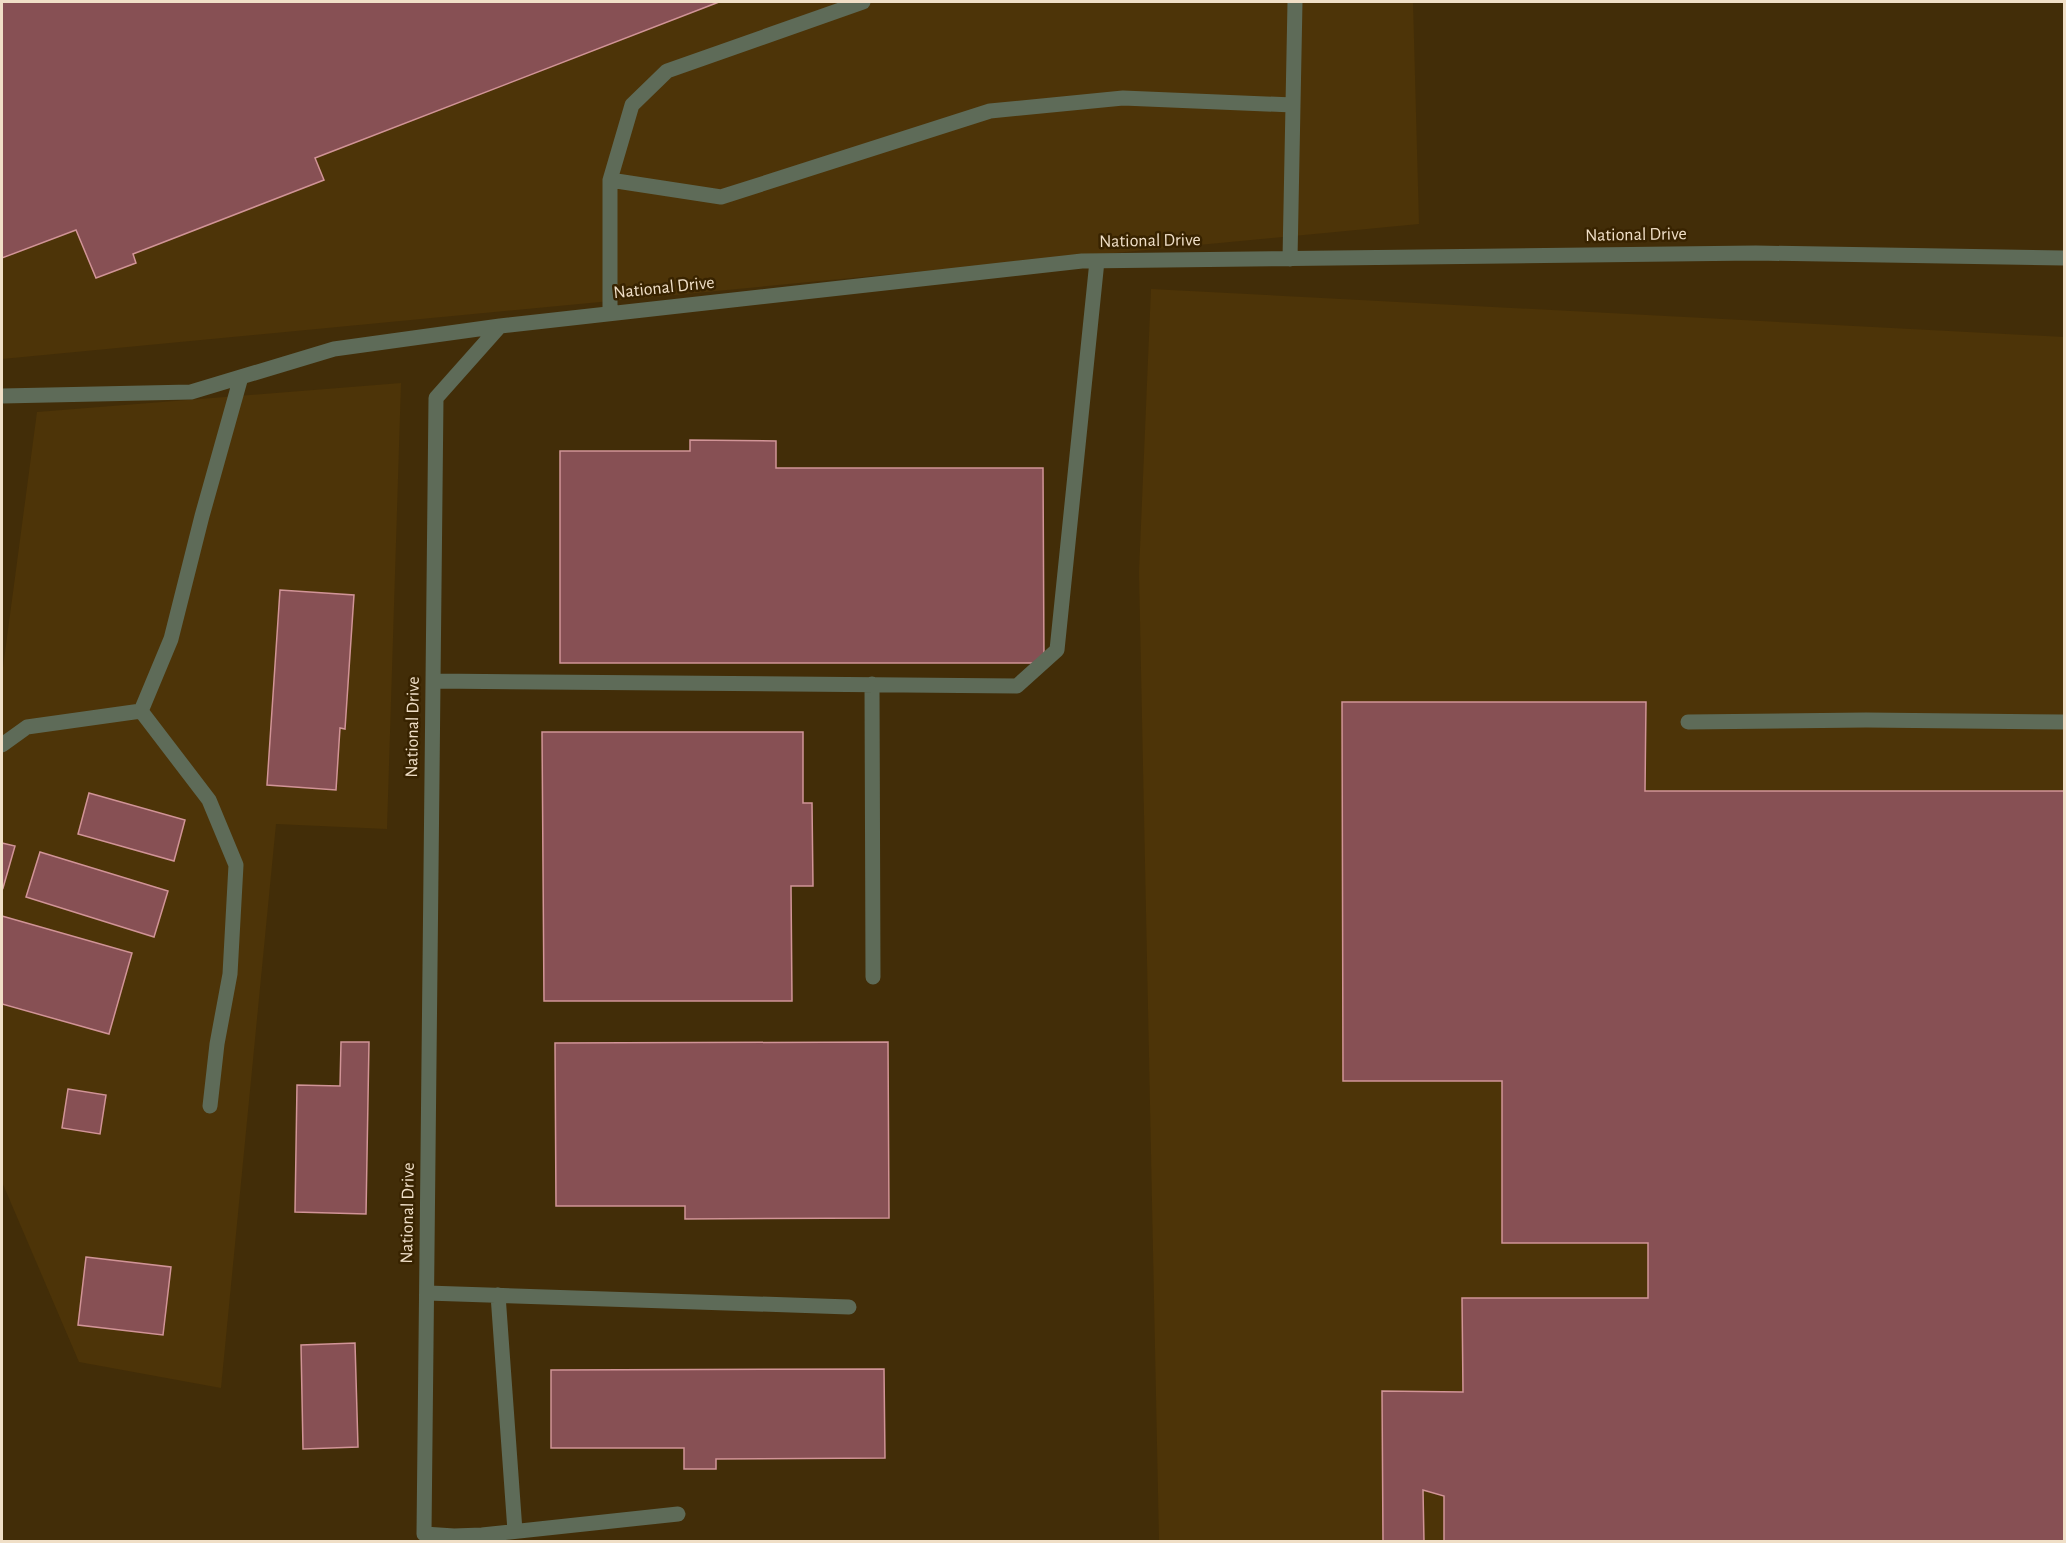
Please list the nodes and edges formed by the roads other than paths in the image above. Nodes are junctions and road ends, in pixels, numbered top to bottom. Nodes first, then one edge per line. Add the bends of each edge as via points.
1 (863, 2) edge
2 (1295, 2) edge
3 (1293, 105) junction
4 (610, 180) junction
5 (2064, 258) edge
6 (1290, 259) junction
7 (1097, 261) junction
8 (610, 313) junction
9 (500, 326) junction
10 (241, 377) junction
11 (2, 396) edge
12 (433, 681) junction
13 (872, 684) junction
14 (141, 711) junction
15 (1688, 722) dead end
16 (2064, 722) edge
17 (2, 745) edge
18 (873, 977) dead end
19 (210, 1106) dead end
20 (427, 1293) junction
21 (498, 1296) junction
22 (849, 1307) dead end
23 (678, 1514) dead end
24 (515, 1531) junction

1 - 4 street via 667,71 632,105
2 - 3 street
3 - 4 street via 1123,98 990,111 722,197
3 - 6 street
4 - 8 street
5 - 6 street, National Drive via 1756,253
6 - 7 street, National Drive
7 - 8 street, National Drive
7 - 13 street via 1058,650 1017,686
8 - 9 street, National Drive
9 - 10 street via 334,349
9 - 12 street, National Drive via 436,398
10 - 11 street via 191,392
10 - 14 street via 171,639
12 - 13 street
12 - 20 street, National Drive
13 - 18 street
14 - 17 street via 27,727
14 - 19 street via 209,800 236,865 230,975
15 - 16 street
20 - 21 street
20 - 24 street, National Drive via 424,1534
21 - 22 street
21 - 24 street
23 - 24 street

